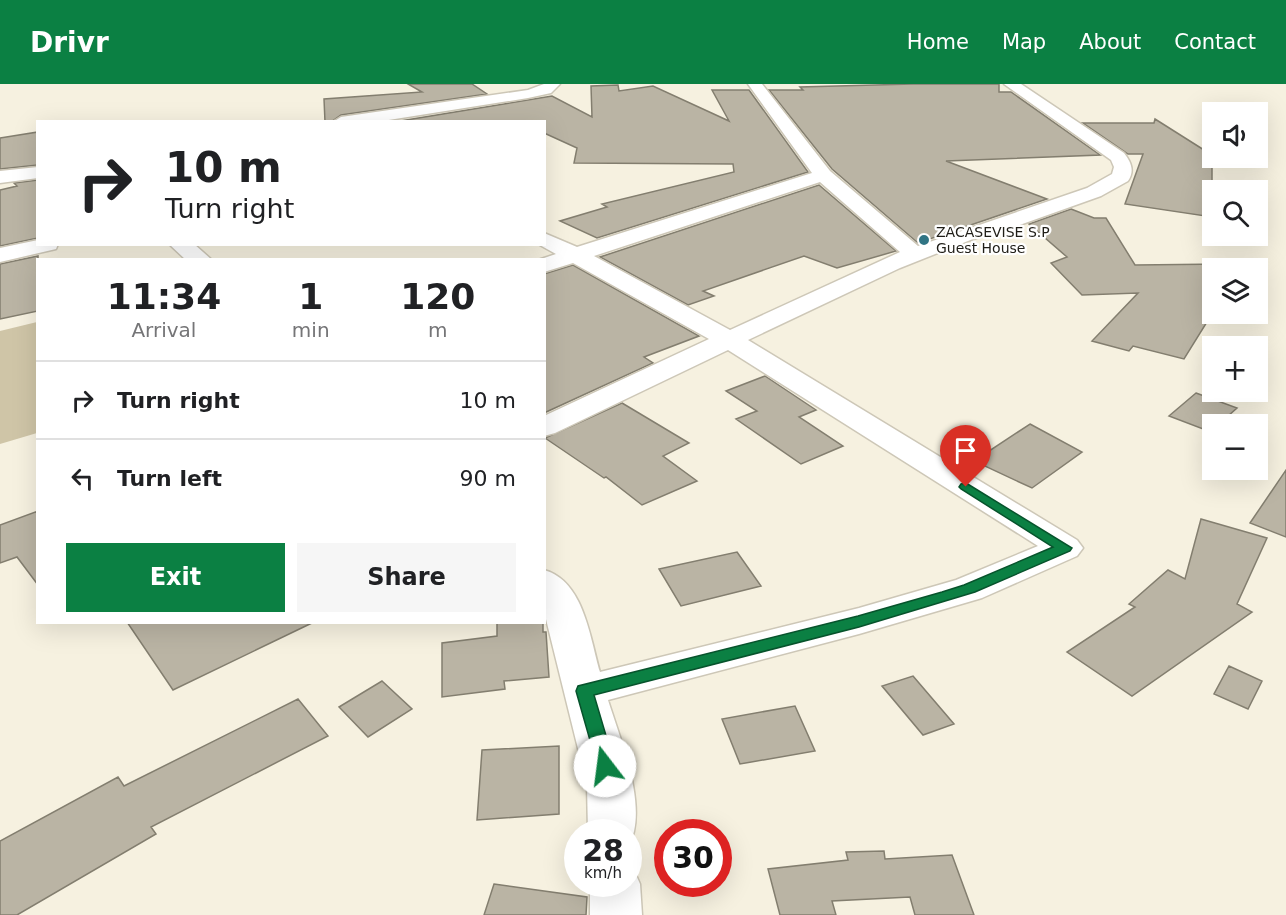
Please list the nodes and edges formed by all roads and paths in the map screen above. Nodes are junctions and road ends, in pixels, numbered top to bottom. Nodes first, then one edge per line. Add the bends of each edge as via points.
1 (553, 84) edge
2 (755, 84) edge
3 (1011, 84) edge
4 (354, 120) edge
5 (36, 172) edge
6 (823, 175) junction
7 (0, 177) edge
8 (546, 240) edge
9 (39, 246) edge
10 (181, 246) edge
11 (915, 254) junction
12 (0, 255) edge
13 (575, 255) junction
14 (198, 258) edge
15 (546, 264) edge
16 (728, 340) junction
17 (546, 426) edge
18 (546, 584) edge
19 (584, 691) junction
20 (611, 819) edge
21 (615, 897) edge
22 (616, 915) edge

1 - 4 street via 528,94
2 - 6 street
3 - 11 street via 1118,157 1123,167 1121,177 1094,192
5 - 7 street
6 - 11 street
6 - 13 street
8 - 13 street
9 - 12 street
10 - 14 street
11 - 16 street
13 - 15 street
13 - 16 street
16 - 17 street
16 - 19 street via 1065,548 969,589
18 - 19 street via 562,604
19 - 20 street via 610,785
21 - 22 street

